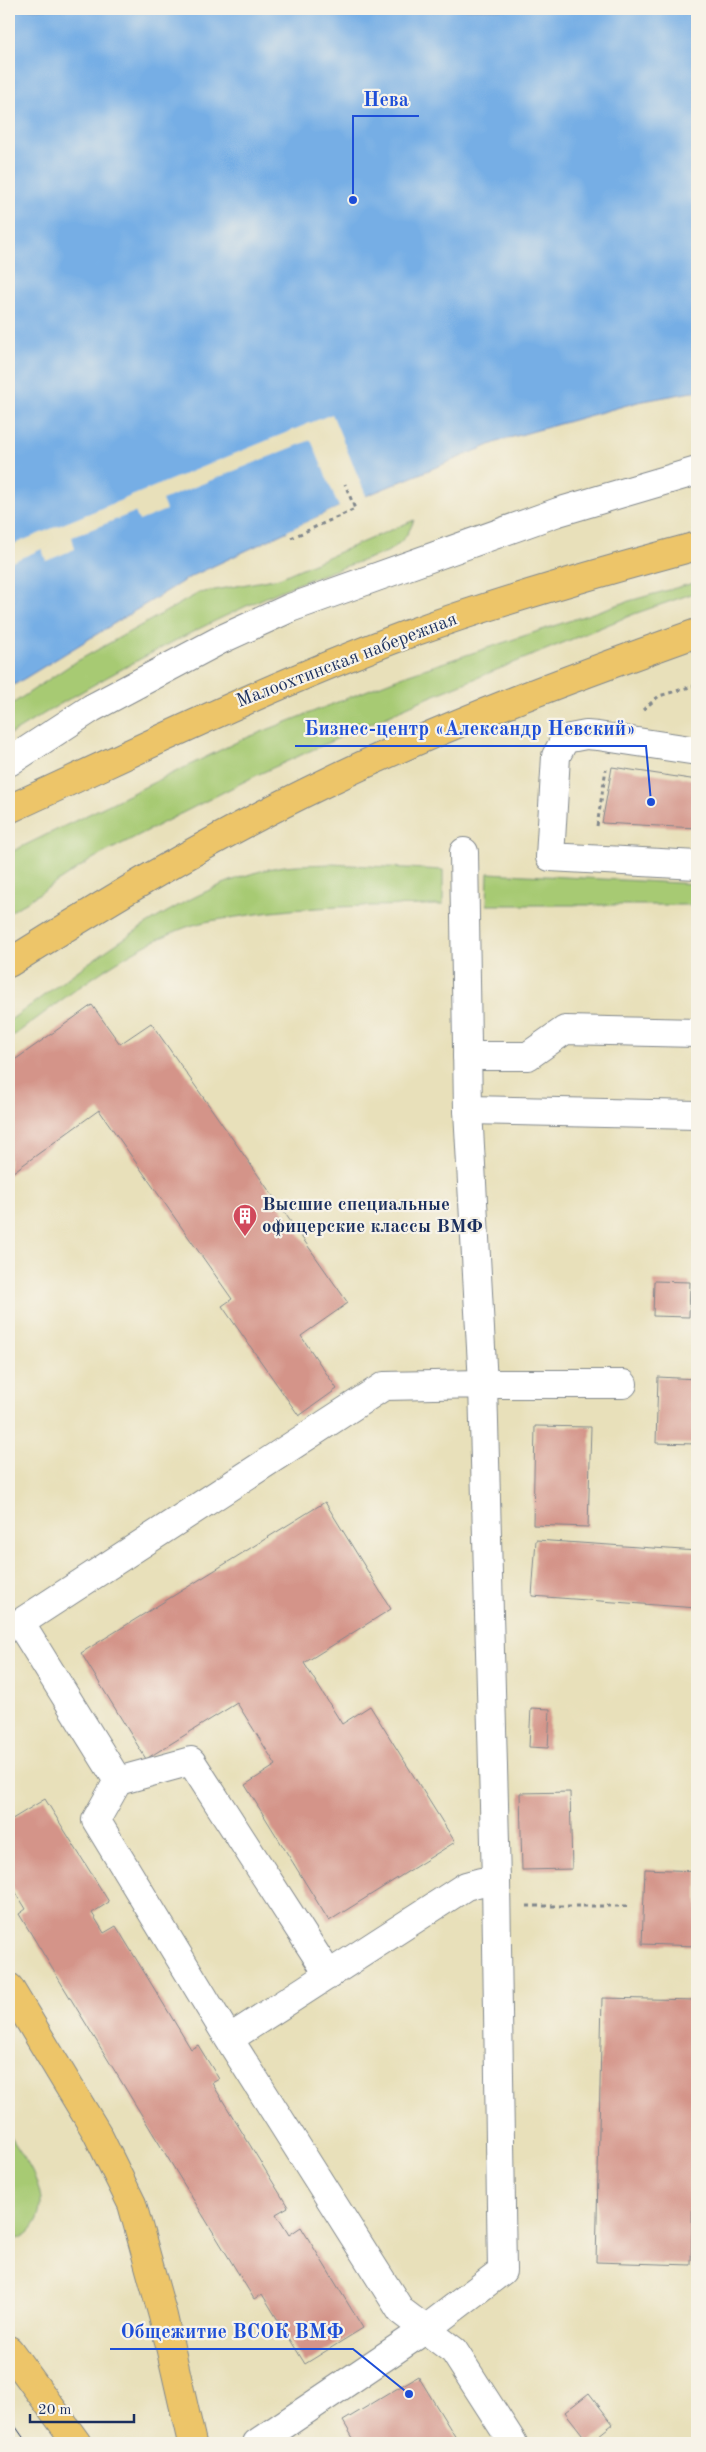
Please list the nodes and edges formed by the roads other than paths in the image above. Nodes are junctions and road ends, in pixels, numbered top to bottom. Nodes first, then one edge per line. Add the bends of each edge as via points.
1 (697, 471) edge
2 (697, 546) edge
3 (697, 633) edge
4 (697, 751) edge
5 (9, 762) edge
6 (9, 810) edge
7 (464, 852) dead end
8 (697, 865) edge
9 (9, 963) edge
10 (697, 1033) edge
11 (467, 1056) junction
12 (468, 1110) junction
13 (697, 1115) edge
14 (483, 1384) junction
15 (623, 1384) dead end
16 (118, 1781) junction
17 (496, 1893) junction
18 (328, 1975) junction
19 (9, 1987) edge
20 (229, 2039) junction
21 (426, 2328) junction
22 (9, 2350) edge
23 (77, 2443) edge
24 (192, 2443) edge
25 (257, 2443) edge
26 (513, 2443) edge

1 - 5 street via 558,512 290,608 222,639 92,708
2 - 6 main road, Малоохтинская набережная via 408,634 171,733
3 - 9 main road via 548,686 323,784 114,897
4 - 8 street via 598,736 565,740 556,756 550,857
7 - 11 street
10 - 11 street via 565,1030 528,1056
11 - 12 street
12 - 13 street
12 - 14 street
14 - 15 street
14 - 16 street via 384,1386 20,1623
14 - 17 street
16 - 18 street via 191,1761
16 - 20 street via 96,1820
17 - 18 street via 466,1886
17 - 21 street via 502,2271
18 - 20 street
19 - 24 main road via 97,2133 132,2204 163,2316
20 - 21 street via 401,2311
21 - 25 street
21 - 26 street via 454,2351
22 - 23 main road

